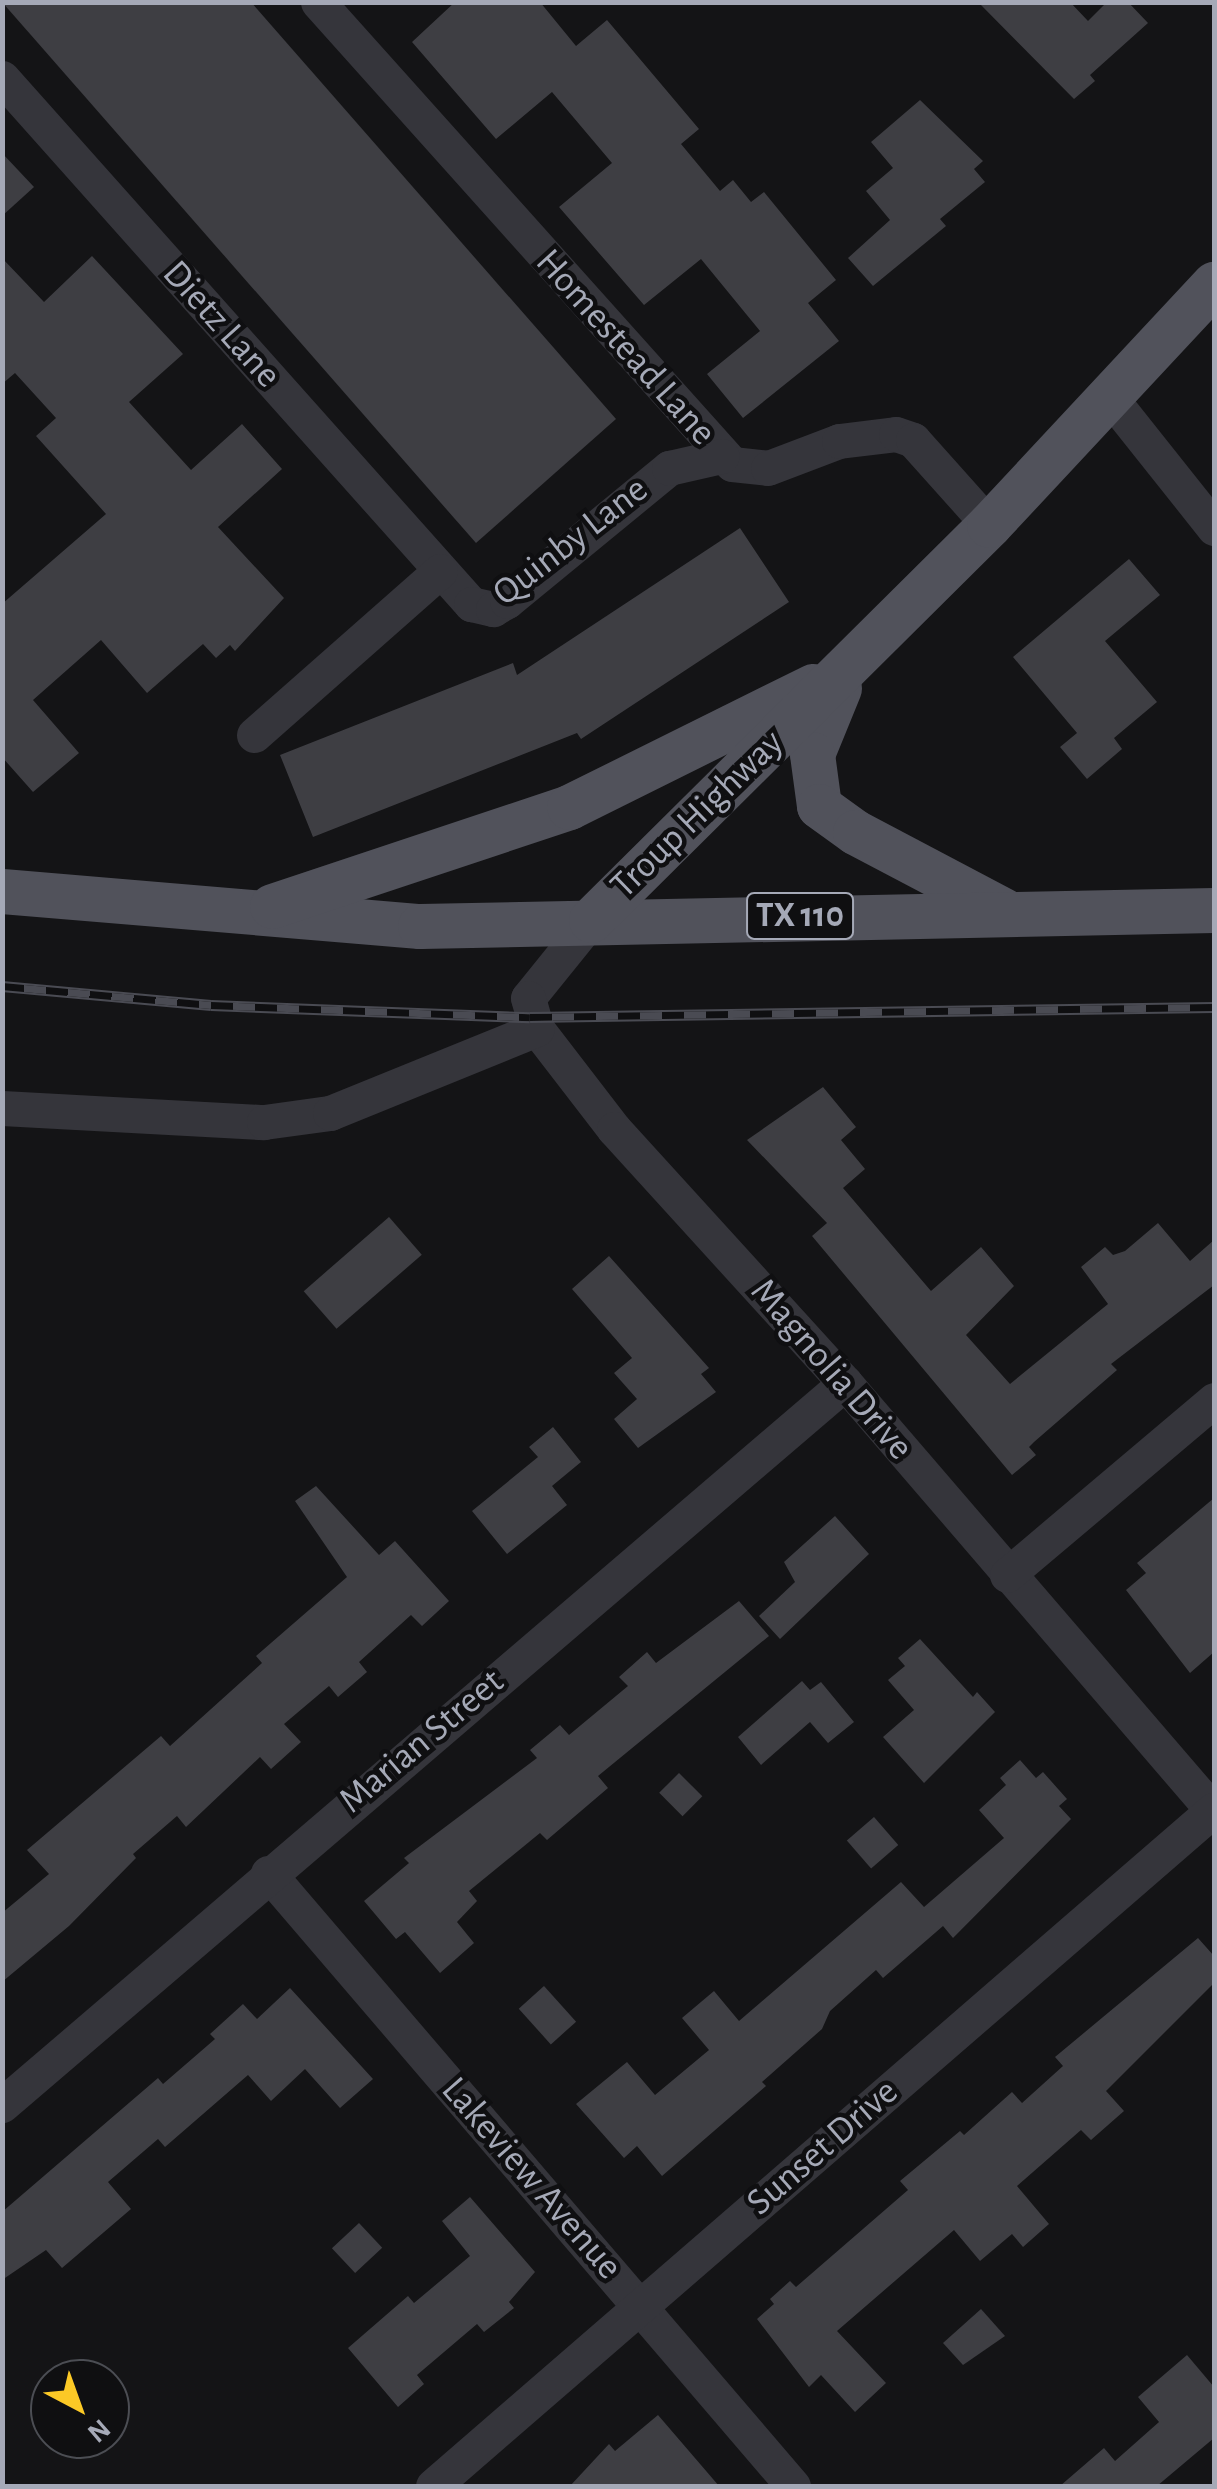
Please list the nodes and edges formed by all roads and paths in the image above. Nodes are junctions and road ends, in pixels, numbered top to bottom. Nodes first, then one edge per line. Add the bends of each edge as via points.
1 (318, 2) edge
2 (2, 78) edge
3 (1214, 284) edge
4 (1109, 396) junction
5 (722, 456) junction
6 (990, 526) junction
7 (1214, 528) edge
8 (440, 571) junction
9 (846, 669) junction
10 (254, 735) dead end
11 (2, 891) edge
12 (1214, 910) edge
13 (248, 913) junction
14 (1009, 913) junction
15 (591, 920) junction
16 (537, 1029) junction
17 (2, 1108) edge
18 (846, 1383) junction
19 (1214, 1400) edge
20 (1007, 1575) junction
21 (1214, 1811) edge
22 (268, 1873) junction
23 (2, 2105) edge
24 (641, 2306) junction
25 (433, 2486) edge
26 (793, 2486) edge

1 - 5 street, Homestead Lane
2 - 8 street, Dietz Lane
3 - 4 main road, Troup Highway
4 - 6 main road, Troup Highway
4 - 7 street
5 - 6 street, Homestead Lane via 750,469 768,468 839,441 896,434 914,440
5 - 8 street, Quinby Lane via 669,468 648,481 493,609 471,604
6 - 9 main road, Troup Highway
8 - 10 street, Quinby Lane
9 - 13 main road via 570,807 462,848
9 - 14 main road via 812,754 819,806
9 - 15 main road, Troup Highway
11 - 13 main road, Troup Highway
12 - 14 main road, TX 110
13 - 15 main road, Troup Highway / TX 110 via 420,926
14 - 15 main road, TX 110
15 - 16 street via 528,998
16 - 17 street via 330,1112 264,1122
16 - 18 street, Magnolia Drive via 614,1130
18 - 20 street, Magnolia Drive
18 - 22 street, Marian Street
19 - 20 street
20 - 21 street, Magnolia Drive
21 - 24 street, Sunset Drive
22 - 23 street, Marian Street
22 - 24 street, Lakeview Avenue
24 - 25 street, Sunset Drive
24 - 26 street, Lakeview Avenue

